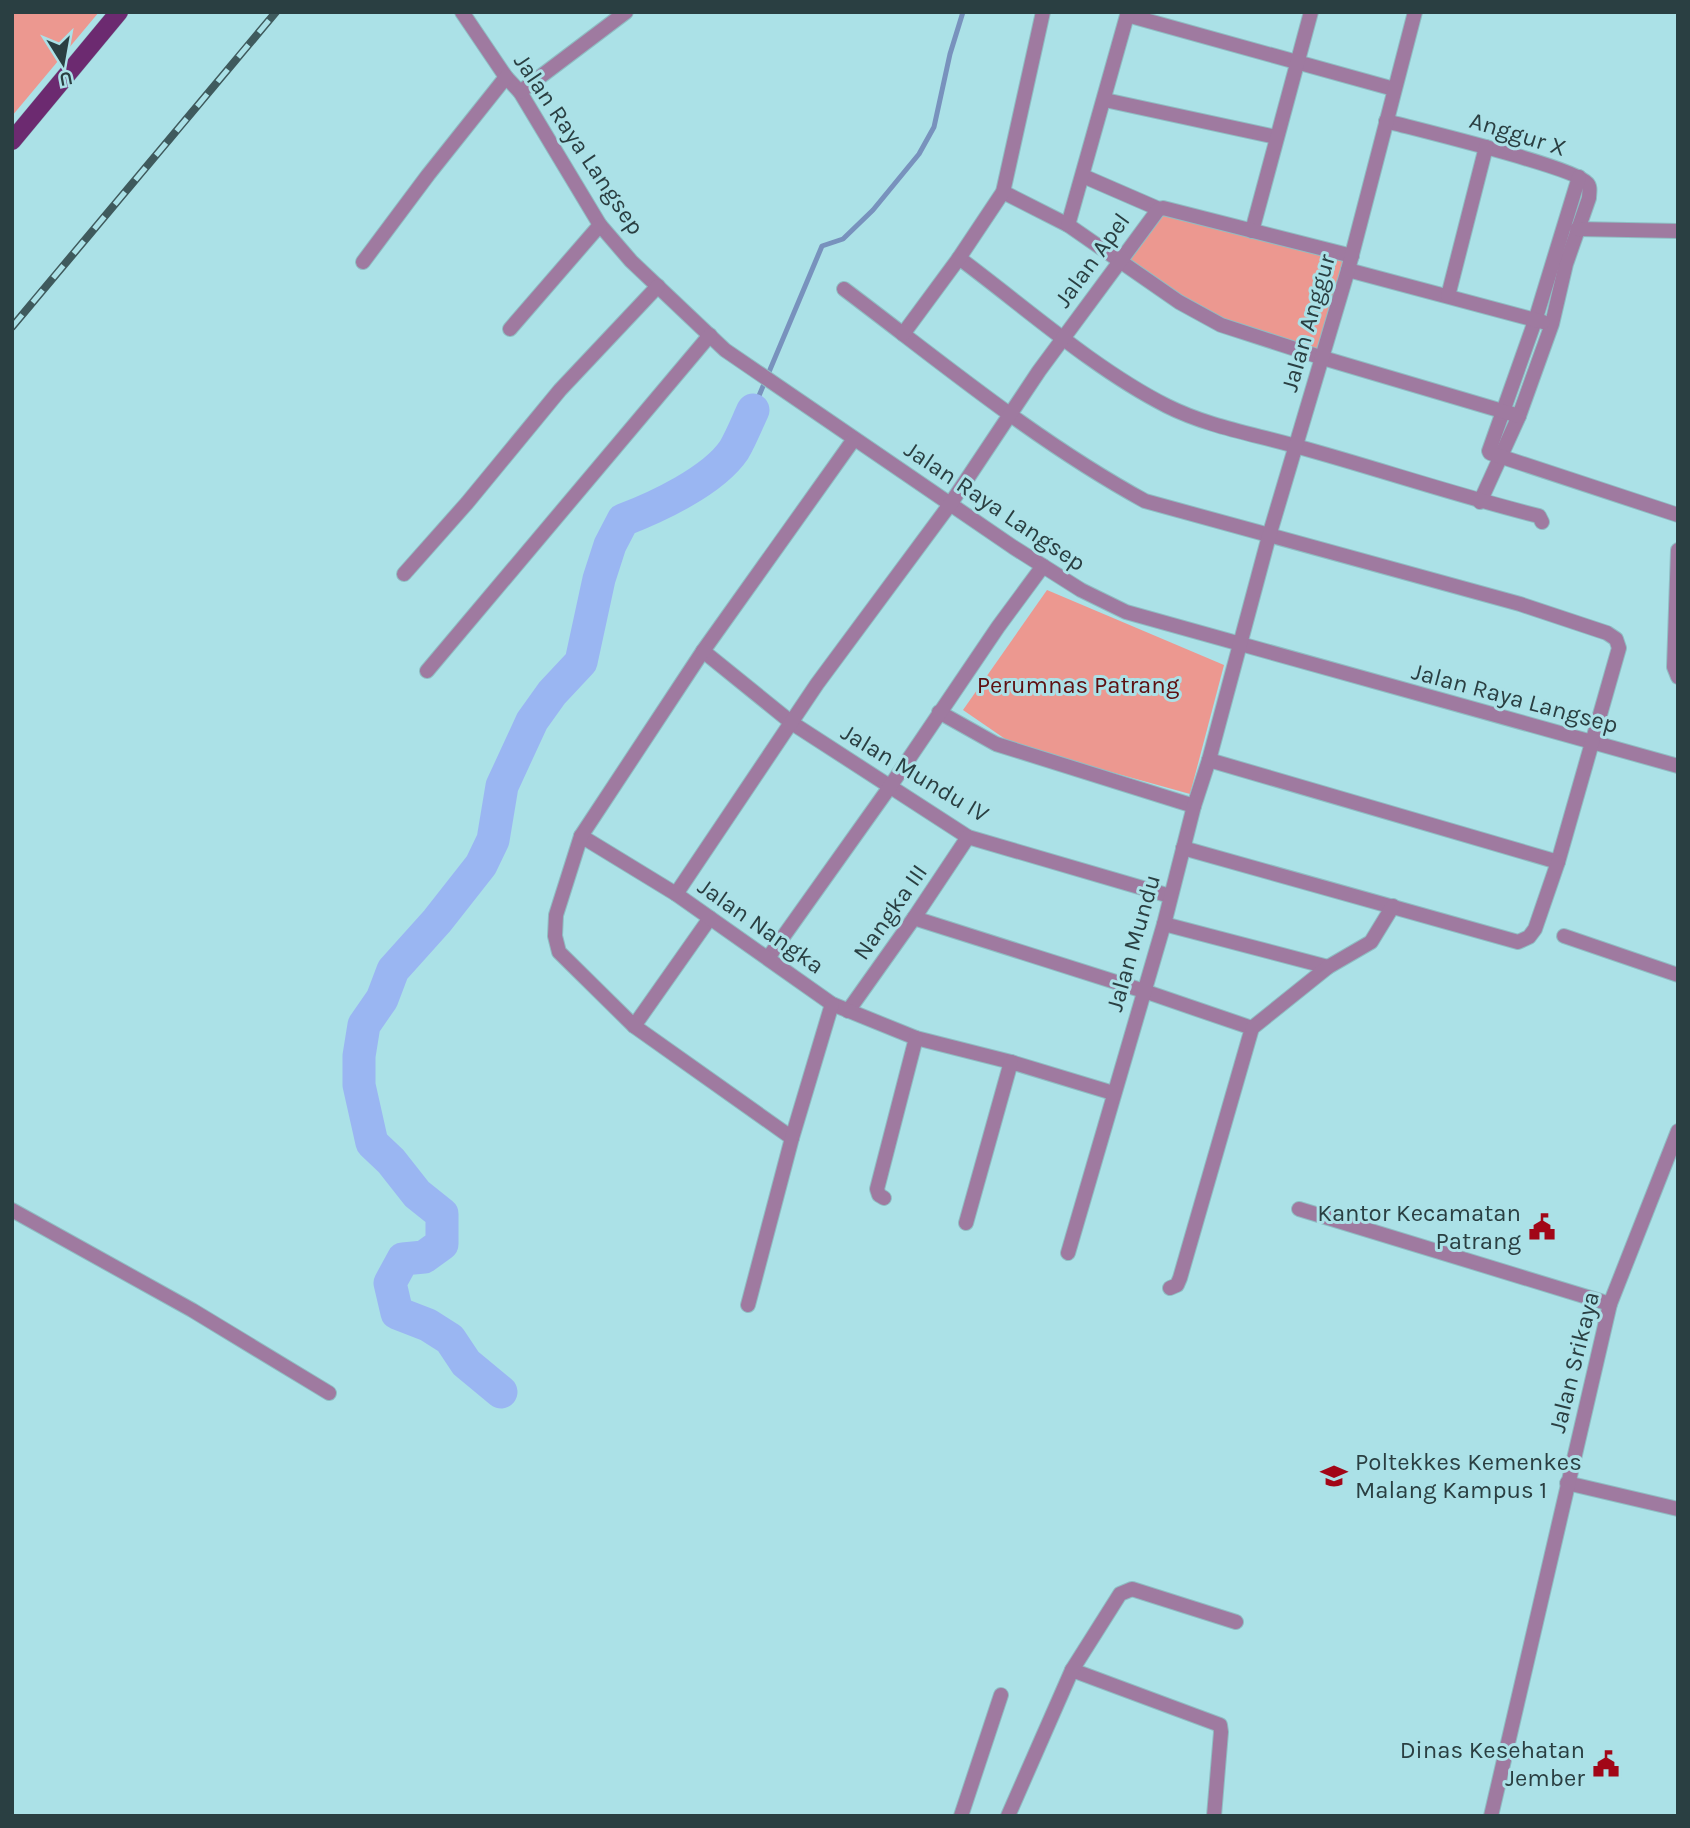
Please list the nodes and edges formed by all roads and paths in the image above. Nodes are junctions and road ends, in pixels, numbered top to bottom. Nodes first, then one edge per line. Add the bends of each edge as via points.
1 (119, 12) edge
2 (462, 12) edge
3 (626, 12) edge
4 (1043, 12) edge
5 (1311, 12) edge
6 (1415, 12) edge
7 (1128, 13) edge
8 (1296, 62) junction
9 (506, 77) junction
10 (1394, 89) junction
11 (520, 92) junction
12 (1105, 100) junction
13 (1386, 121) junction
14 (1276, 137) junction
15 (12, 141) edge
16 (1486, 147) junction
17 (1083, 176) junction
18 (1579, 177) junction
19 (1003, 192) junction
20 (1159, 209) junction
21 (600, 225) junction
22 (1068, 225) junction
23 (1577, 229) junction
24 (1252, 231) junction
25 (1678, 232) edge
26 (959, 258) junction
27 (1119, 261) junction
28 (363, 262) dead end
29 (1350, 263) junction
30 (658, 286) junction
31 (844, 289) dead end
32 (1448, 296) junction
33 (1535, 321) junction
34 (1552, 324) junction
35 (510, 330) dead end
36 (904, 334) junction
37 (710, 335) junction
38 (1064, 337) junction
39 (1323, 358) junction
40 (1503, 411) junction
41 (1010, 414) junction
42 (1519, 416) junction
43 (855, 439) junction
44 (1297, 446) junction
45 (1502, 457) junction
46 (1480, 502) junction
47 (951, 503) junction
48 (1678, 515) edge
49 (1542, 522) dead end
50 (1269, 536) junction
51 (1678, 550) edge
52 (1043, 566) junction
53 (404, 574) dead end
54 (1239, 645) junction
55 (703, 652) junction
56 (427, 671) dead end
57 (1678, 677) edge
58 (939, 712) junction
59 (792, 723) junction
60 (1593, 743) junction
61 (1209, 760) junction
62 (1678, 766) edge
63 (890, 788) junction
64 (1194, 806) junction
65 (581, 836) junction
66 (968, 837) junction
67 (1183, 848) junction
68 (1558, 862) junction
69 (676, 894) junction
70 (1170, 896) junction
71 (1393, 906) junction
72 (710, 918) junction
73 (914, 919) junction
74 (1164, 925) junction
75 (1563, 936) dead end
76 (768, 958) junction
77 (1328, 967) junction
78 (1678, 975) edge
79 (1144, 991) junction
80 (832, 1004) junction
81 (848, 1012) junction
82 (634, 1026) junction
83 (1252, 1028) junction
84 (916, 1038) junction
85 (1011, 1062) junction
86 (1114, 1093) junction
87 (1678, 1132) edge
88 (792, 1138) junction
89 (884, 1198) dead end
90 (1299, 1209) dead end
91 (12, 1210) edge
92 (966, 1223) dead end
93 (1068, 1253) dead end
94 (1170, 1289) dead end
95 (1610, 1304) junction
96 (748, 1305) dead end
97 (328, 1393) dead end
98 (1567, 1483) junction
99 (1678, 1509) edge
100 (1236, 1622) dead end
101 (1072, 1670) junction
102 (1001, 1695) dead end
103 (961, 1816) edge
104 (1008, 1816) edge
105 (1214, 1816) edge
106 (1492, 1816) edge

1 - 15 main road
2 - 9 street, Jalan Raya Langsep
3 - 11 street
4 - 19 street
5 - 8 street
6 - 10 street, Jalan Anggur
7 - 8 street
7 - 12 street
8 - 10 street
8 - 14 street
9 - 11 street, Jalan Raya Langsep
9 - 28 street
10 - 13 street, Jalan Anggur
11 - 21 street, Jalan Raya Langsep
12 - 14 street
12 - 17 street
13 - 16 street, Anggur X
13 - 29 street, Jalan Anggur
14 - 24 street
16 - 18 street, Anggur X
16 - 32 street
17 - 20 street
17 - 22 street
18 - 23 street, Anggur X via 1590,191
18 - 33 street
19 - 22 street
19 - 26 street
20 - 24 street, Jalan Apel
20 - 27 street, Jalan Apel
21 - 30 street, Jalan Raya Langsep
21 - 35 street
22 - 27 street
23 - 25 street
23 - 34 street
24 - 29 street, Jalan Apel
26 - 36 street
26 - 38 street
27 - 38 street, Jalan Apel
27 - 39 street via 1222,325
29 - 32 street, Jalan Apel
29 - 39 street, Jalan Anggur
30 - 37 street, Jalan Raya Langsep
30 - 53 street via 560,390
31 - 36 street
32 - 33 street, Jalan Apel
33 - 34 street, Jalan Apel
33 - 40 street
34 - 42 street
36 - 41 street
37 - 43 street, Jalan Raya Langsep
37 - 56 street
38 - 41 street, Jalan Apel
38 - 44 street via 1127,383 1168,406 1212,426
39 - 40 street
39 - 44 street, Jalan Anggur
40 - 42 street
40 - 45 street via 1489,451
41 - 47 street, Jalan Apel
41 - 50 street via 1097,474 1145,500
42 - 45 street
43 - 47 street, Jalan Raya Langsep
43 - 55 street
44 - 46 street
44 - 50 street, Jalan Anggur
45 - 46 street
45 - 48 street
46 - 49 street via 1539,516
47 - 52 street, Jalan Raya Langsep
47 - 59 street, Jalan Nangka
50 - 54 street, Jalan Anggur
50 - 60 street via 1520,604 1607,633 1619,648
51 - 57 street via 1674,667
52 - 54 street, Jalan Raya Langsep via 1126,612
52 - 58 street
54 - 60 street, Jalan Raya Langsep
54 - 61 street, Jalan Mundu
55 - 59 street, Jalan Mundu IV
55 - 65 street
58 - 63 street
58 - 64 street via 996,744
59 - 63 street, Jalan Mundu IV
59 - 69 street, Jalan Nangka
60 - 62 street, Jalan Raya Langsep
60 - 68 street
61 - 64 street, Jalan Mundu
61 - 68 street
63 - 66 street, Jalan Mundu IV
63 - 76 street
64 - 67 street, Jalan Mundu
65 - 69 street
65 - 82 street via 556,915 559,952
66 - 70 street, Jalan Mundu IV
66 - 73 street, Nangka III
67 - 70 street, Jalan Mundu
67 - 71 street
68 - 71 street via 1535,929 1518,942
69 - 72 street, Jalan Nangka
70 - 74 street, Jalan Mundu
71 - 77 street via 1375,940
72 - 76 street, Jalan Nangka
72 - 82 street
73 - 79 street
73 - 81 street, Nangka III
74 - 77 street
74 - 79 street, Jalan Mundu
75 - 78 street
76 - 80 street, Jalan Nangka
77 - 83 street
79 - 83 street
79 - 86 street, Jalan Mundu
80 - 81 street, Jalan Nangka
80 - 88 street
81 - 84 street, Jalan Nangka
82 - 88 street
83 - 94 street via 1180,1278
84 - 85 street, Jalan Nangka
84 - 89 street via 877,1189
85 - 86 street, Jalan Nangka
85 - 92 street
86 - 93 street, Jalan Mundu
87 - 95 street, Jalan Srikaya
88 - 96 street
90 - 95 street
91 - 97 street via 192,1310
95 - 98 street, Jalan Srikaya
98 - 99 street
98 - 106 street, Jalan Srikaya
100 - 101 street via 1125,1590
101 - 104 street
101 - 105 street via 1220,1725
102 - 103 street

